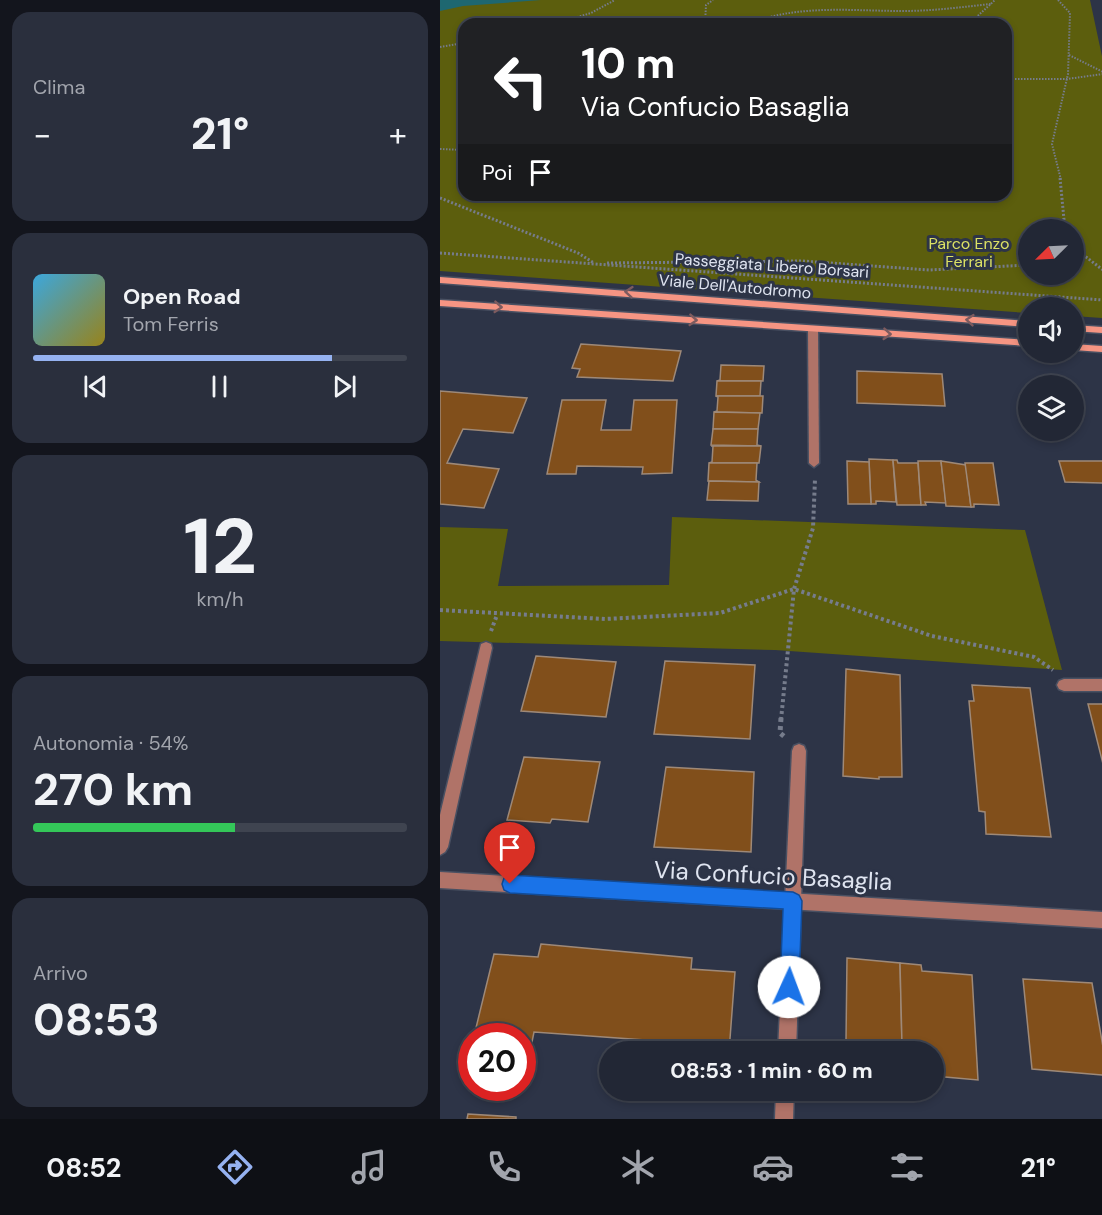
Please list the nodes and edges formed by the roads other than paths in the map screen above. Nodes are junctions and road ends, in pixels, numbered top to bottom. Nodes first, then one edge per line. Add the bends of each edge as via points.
1 (440, 280) edge
2 (440, 303) edge
3 (1018, 323) edge
4 (813, 329) junction
5 (1084, 329) edge
6 (1103, 330) edge
7 (1018, 343) edge
8 (1084, 348) edge
9 (1103, 349) edge
10 (815, 463) road end
11 (486, 648) dead end
12 (1064, 685) road end
13 (1103, 685) edge
14 (799, 751) road end
15 (440, 847) edge
16 (440, 880) edge
17 (793, 901) junction
18 (1103, 920) edge
19 (787, 1041) edge
20 (785, 1101) edge
21 (784, 1119) edge

3 -> 1 street, Viale Dell'Autodromo
2 -> 4 street, Viale Dell'Autodromo
4 -> 7 street, Viale Dell'Autodromo
4 - 10 street
5 - 6 street
8 - 9 street
11 - 15 street
12 - 13 street
14 - 17 street
16 - 17 street, Via Confucio Basaglia
17 - 18 street, Via Confucio Basaglia
17 - 19 street
20 - 21 street

